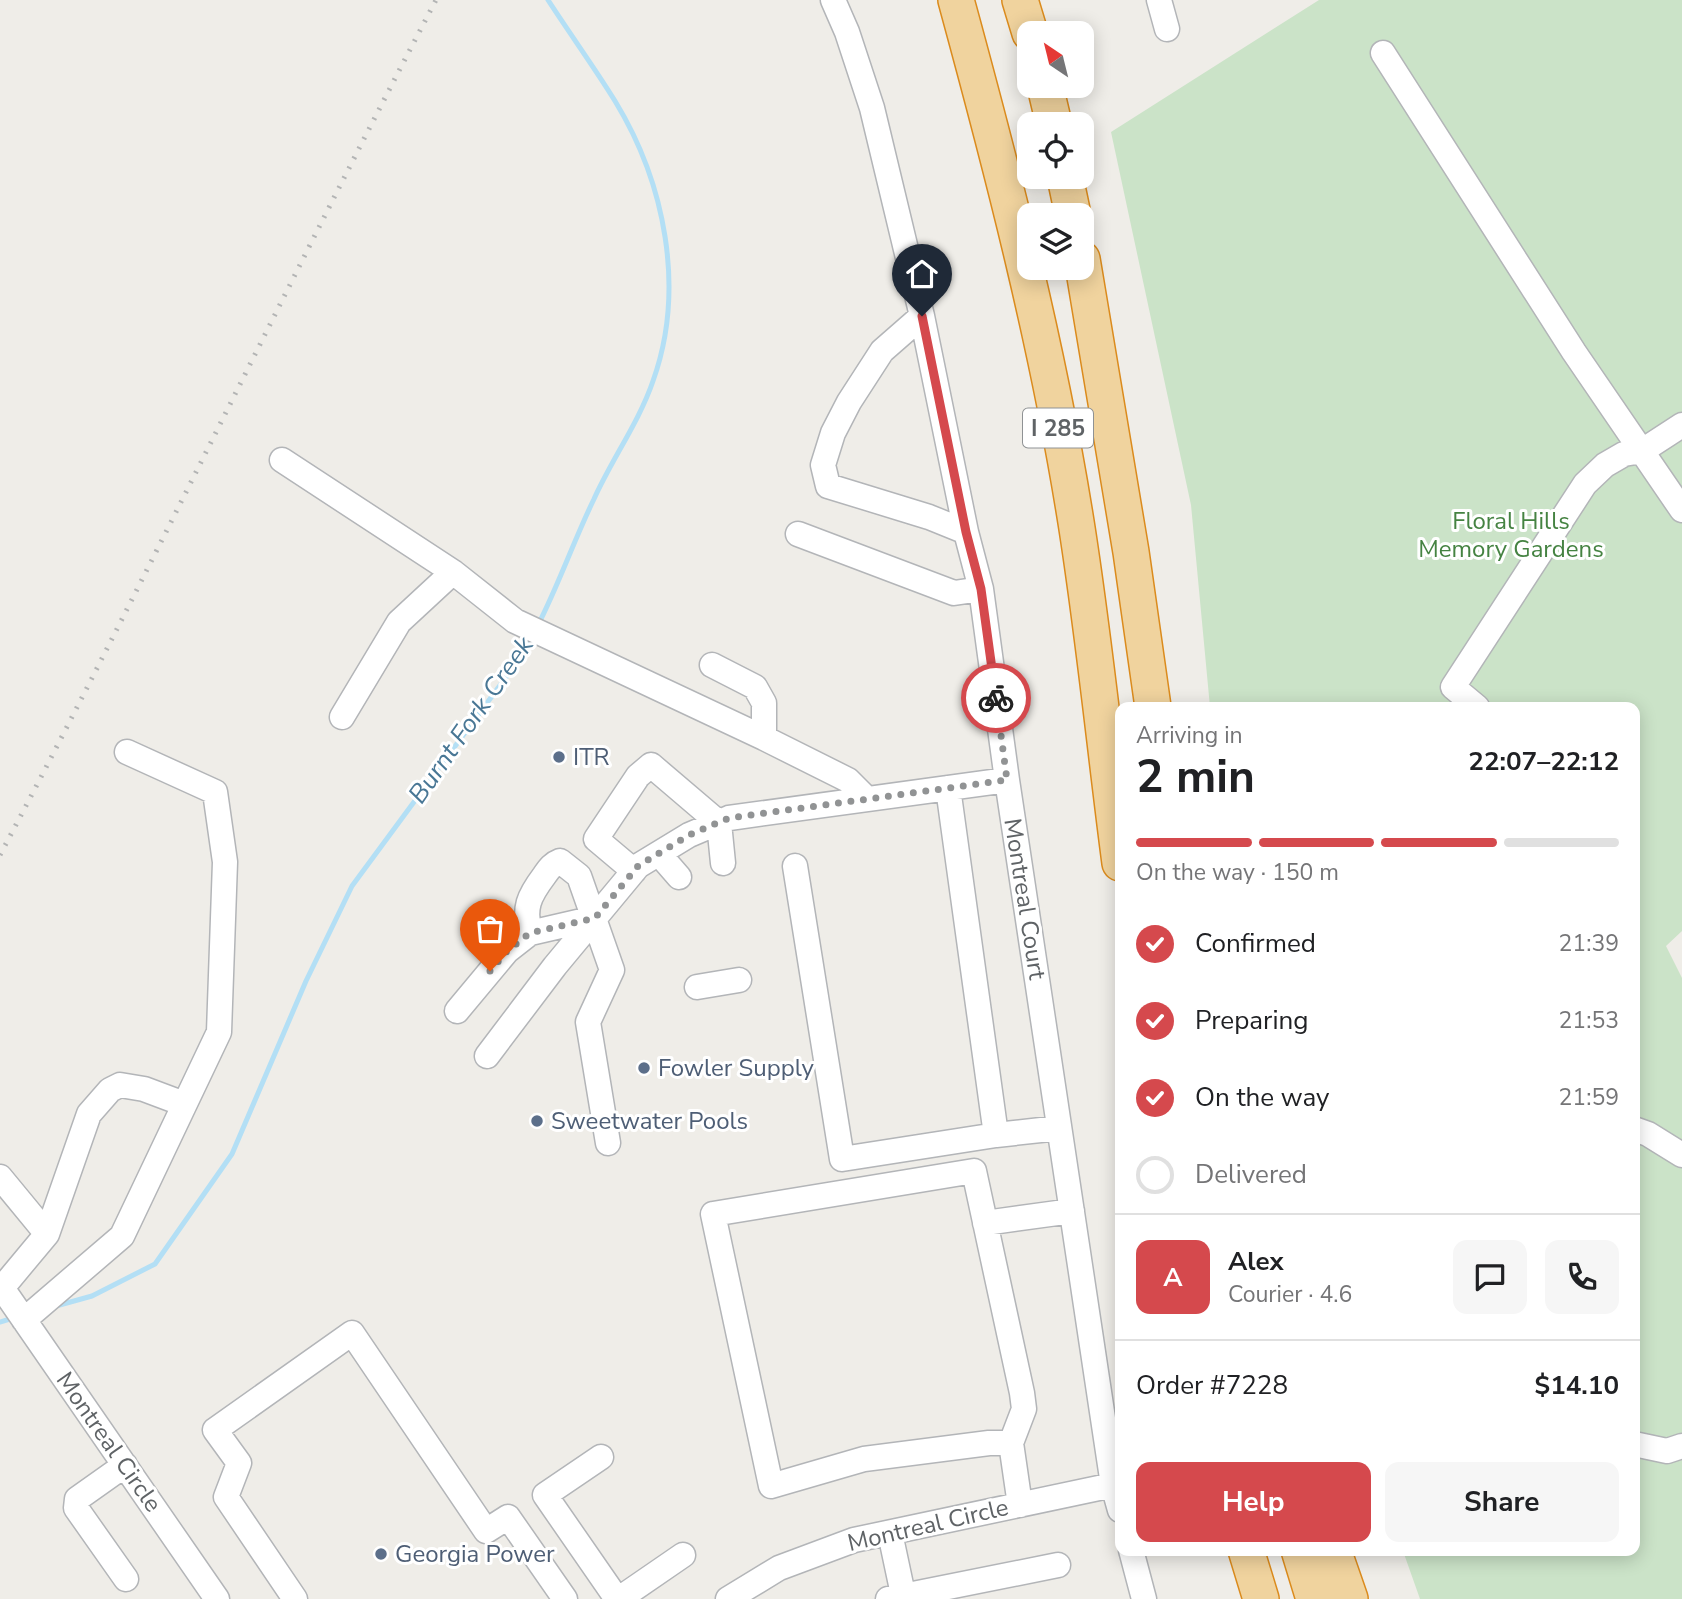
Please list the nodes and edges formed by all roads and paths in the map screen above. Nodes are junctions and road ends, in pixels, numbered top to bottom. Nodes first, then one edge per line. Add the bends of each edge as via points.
1 (833, 0) edge
2 (956, 0) edge
3 (1020, 0) edge
4 (1159, 0) edge
5 (1026, 21) edge
6 (1167, 29) dead end
7 (1382, 53) dead end
8 (1086, 280) edge
9 (922, 316) junction
10 (1682, 425) edge
11 (1642, 451) junction
12 (282, 460) dead end
13 (1682, 510) edge
14 (966, 532) junction
15 (798, 534) dead end
16 (453, 572) junction
17 (981, 589) junction
18 (712, 665) dead end
19 (1152, 702) edge
20 (1471, 702) edge
21 (342, 718) dead end
22 (764, 738) junction
23 (127, 752) dead end
24 (1007, 780) junction
25 (947, 788) junction
26 (867, 799) junction
27 (719, 823) junction
28 (1115, 825) edge
29 (659, 854) junction
30 (723, 863) dead end
31 (795, 866) dead end
32 (634, 871) junction
33 (679, 877) dead end
34 (595, 918) junction
35 (530, 933) junction
36 (739, 980) dead end
37 (697, 987) dead end
38 (457, 1011) dead end
39 (486, 1056) dead end
40 (184, 1104) junction
41 (1059, 1128) junction
42 (1640, 1131) edge
43 (996, 1135) junction
44 (608, 1143) dead end
45 (1682, 1156) edge
46 (0, 1177) edge
47 (1072, 1212) junction
48 (985, 1223) junction
49 (47, 1234) junction
50 (1, 1287) edge
51 (24, 1320) junction
52 (1010, 1443) junction
53 (1640, 1445) edge
54 (1682, 1446) edge
55 (601, 1457) dead end
56 (124, 1465) junction
57 (1113, 1485) junction
58 (1115, 1492) edge
59 (1020, 1505) junction
60 (890, 1533) junction
61 (683, 1555) dead end
62 (1133, 1556) edge
63 (1248, 1556) edge
64 (1301, 1556) edge
65 (1335, 1556) edge
66 (1058, 1566) dead end
67 (126, 1579) dead end
68 (957, 1592) edge
69 (899, 1598) edge
70 (217, 1599) edge
71 (295, 1599) edge
72 (565, 1599) edge
73 (618, 1599) edge
74 (728, 1599) edge
75 (1144, 1599) edge
76 (1261, 1599) edge
77 (1314, 1599) edge
78 (1350, 1599) edge

1 - 9 street, Montreal Court via 872,108
2 - 28 highway, I 285 via 1038,328 1074,509
3 - 5 highway
4 - 6 street
7 - 11 street
8 - 19 highway, I 285
9 - 14 street, Montreal Court
9 - 14 street via 882,351 849,402 823,465 828,486
10 - 11 street
11 - 13 street
11 - 20 street via 1624,454 1585,484 1454,687
12 - 16 street
14 - 17 street, Montreal Court
15 - 17 street via 954,593
16 - 21 street via 399,622
16 - 22 street via 521,624
17 - 24 street, Montreal Court
18 - 22 street via 755,687 764,703
22 - 26 street via 848,780
23 - 40 street via 215,792 225,862 219,1032
24 - 25 street
24 - 41 street, Montreal Court
25 - 26 street
25 - 43 street
26 - 27 street
27 - 29 street
27 - 30 street
27 - 32 street via 651,765 638,776 596,839
29 - 32 street
29 - 33 street
31 - 43 street via 842,1159
32 - 34 street
34 - 35 street
34 - 35 street via 579,876 560,861 529,897
34 - 39 street
34 - 44 street via 611,970 588,1022
35 - 38 street via 507,951
36 - 37 street
40 - 49 street via 144,1089 120,1085 110,1090 89,1114
40 - 51 street via 122,1236
41 - 43 street
41 - 47 street, Montreal Court
42 - 45 street
46 - 49 street
47 - 48 street
47 - 57 street, Montreal Court
48 - 52 street via 1024,1409
48 - 52 street via 974,1171 713,1214 771,1486 864,1459
49 - 50 street
50 - 51 street, Montreal Circle
51 - 56 street, Montreal Circle
52 - 59 street
53 - 54 street via 1667,1451
55 - 73 street via 545,1495
56 - 67 street via 77,1499 76,1508
56 - 70 street, Montreal Circle
57 - 58 street
57 - 59 street, Montreal Circle
59 - 60 street, Montreal Circle
60 - 69 street
60 - 74 street, Montreal Circle via 853,1540 779,1569
61 - 73 street
62 - 75 street
63 - 76 highway
64 - 77 highway
65 - 78 highway
66 - 68 street
68 - 69 street
71 - 72 street via 226,1497 239,1463 215,1430 352,1333 486,1531 508,1517

